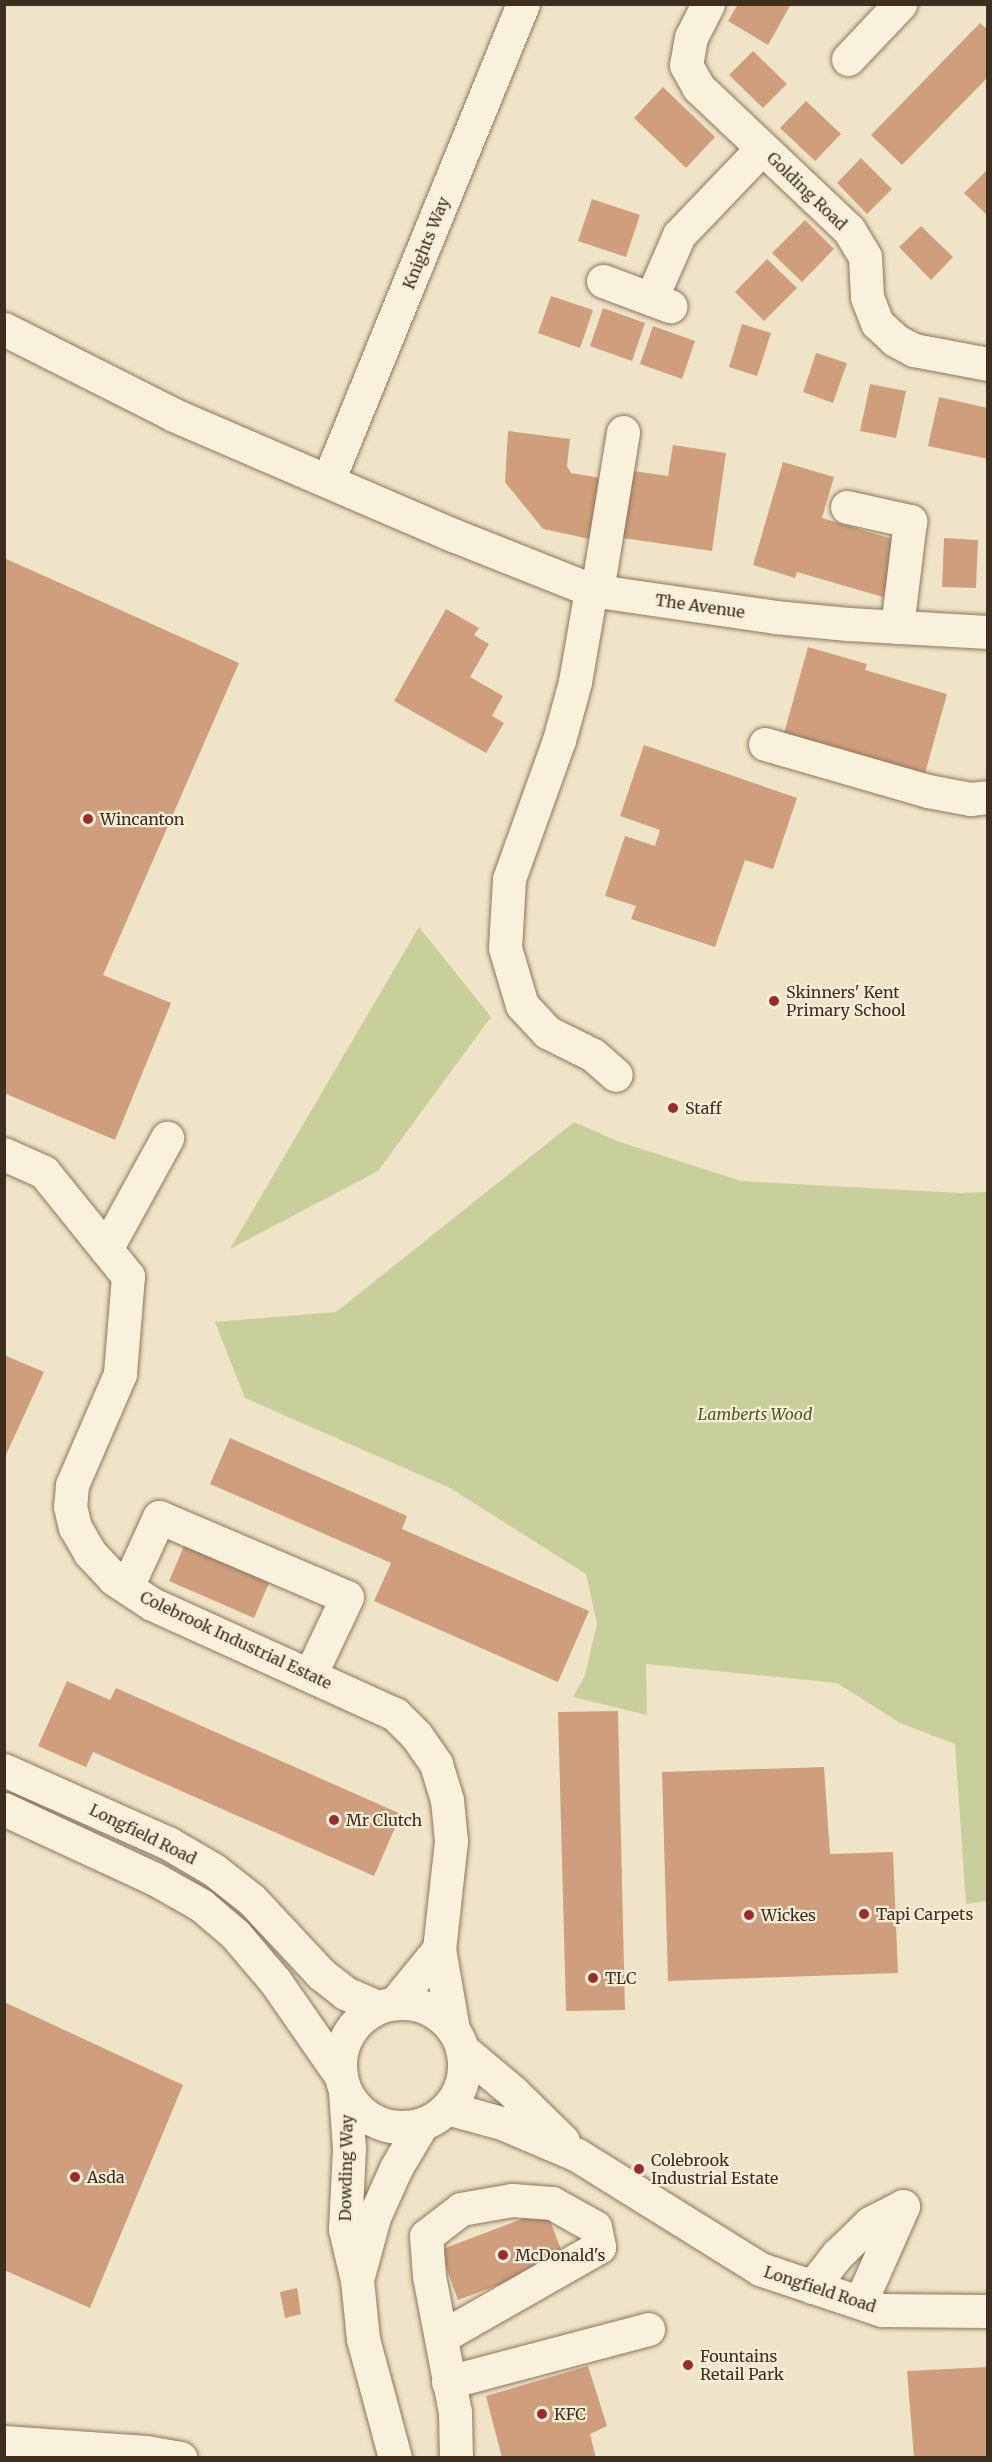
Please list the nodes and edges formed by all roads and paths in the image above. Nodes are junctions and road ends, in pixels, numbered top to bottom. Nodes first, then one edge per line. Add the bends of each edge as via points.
1 (523, 4) edge
2 (708, 4) edge
3 (885, 9) edge
4 (848, 59) dead end
5 (762, 148) junction
6 (603, 281) dead end
7 (4, 329) edge
8 (987, 364) edge
9 (623, 432) dead end
10 (328, 481) junction
11 (847, 507) dead end
12 (594, 590) junction
13 (897, 627) junction
14 (987, 632) edge
15 (765, 744) dead end
16 (987, 797) edge
17 (616, 1075) dead end
18 (167, 1138) dead end
19 (4, 1154) edge
20 (106, 1249) junction
21 (127, 1587) junction
22 (310, 1675) junction
23 (4, 1770) edge
24 (4, 1809) edge
25 (439, 1949) junction
26 (387, 2005) junction
27 (458, 2039) junction
28 (343, 2083) junction
29 (435, 2116) junction
30 (577, 2155) junction
31 (357, 2280) junction
32 (812, 2287) junction
33 (861, 2301) junction
34 (987, 2311) edge
35 (648, 2329) dead end
36 (441, 2337) junction
37 (448, 2382) junction
38 (4, 2442) edge
39 (180, 2457) edge
40 (396, 2457) edge
41 (456, 2457) edge

1 - 10 street, Knights Way
2 - 5 street, Golding Road via 691,37 686,65 698,87
3 - 4 street
5 - 6 street via 679,235 661,302
5 - 8 street, Golding Road via 849,230 865,257 867,297 877,322 895,340 914,350
7 - 10 street via 135,397
9 - 12 street
10 - 12 street, The Avenue
11 - 13 street via 910,521
12 - 13 street, The Avenue via 775,617
12 - 17 street via 559,740 508,879 505,948 522,1005 547,1032 593,1055
13 - 14 street, The Avenue
15 - 16 street via 928,791 970,799
18 - 20 street
19 - 20 street via 44,1172
20 - 21 street, Colebrook Industrial Estate via 128,1276 120,1374 86,1448 72,1485 70,1506 75,1527 90,1552 114,1579
21 - 22 street, Colebrook Industrial Estate via 152,1604
21 - 22 street via 159,1517 347,1597
22 - 25 street, Colebrook Industrial Estate via 395,1714 436,1764 447,1800 451,1841
23 - 26 street, Longfield Road via 168,1843 214,1870 252,1900 345,1994
24 - 28 street via 155,1879 201,1905 235,1934 276,1981
25 - 26 street
25 - 27 street, Colebrook Industrial Estate
26 - 27 street via 412,2003 428,2008 442,2017
26 - 28 street via 360,2019 347,2035 340,2055
27 - 29 street via 464,2070 459,2091
27 - 30 street, Longfield Road
28 - 29 street via 356,2106 378,2121 405,2127
28 - 31 street, Dowding Way via 349,2148 345,2229
29 - 30 street, Longfield Road via 502,2123
29 - 31 street, Dowding Way via 396,2168 374,2217
30 - 32 street, Longfield Road via 760,2270
31 - 40 street, Dowding Way via 363,2339
32 - 33 street, Longfield Road
32 - 33 street via 870,2223 903,2206
33 - 34 street, Longfield Road via 882,2310
35 - 37 street
36 - 36 street via 426,2236 461,2209 512,2200 552,2203 595,2228 599,2247
36 - 37 street
37 - 41 street via 455,2412
38 - 39 street

